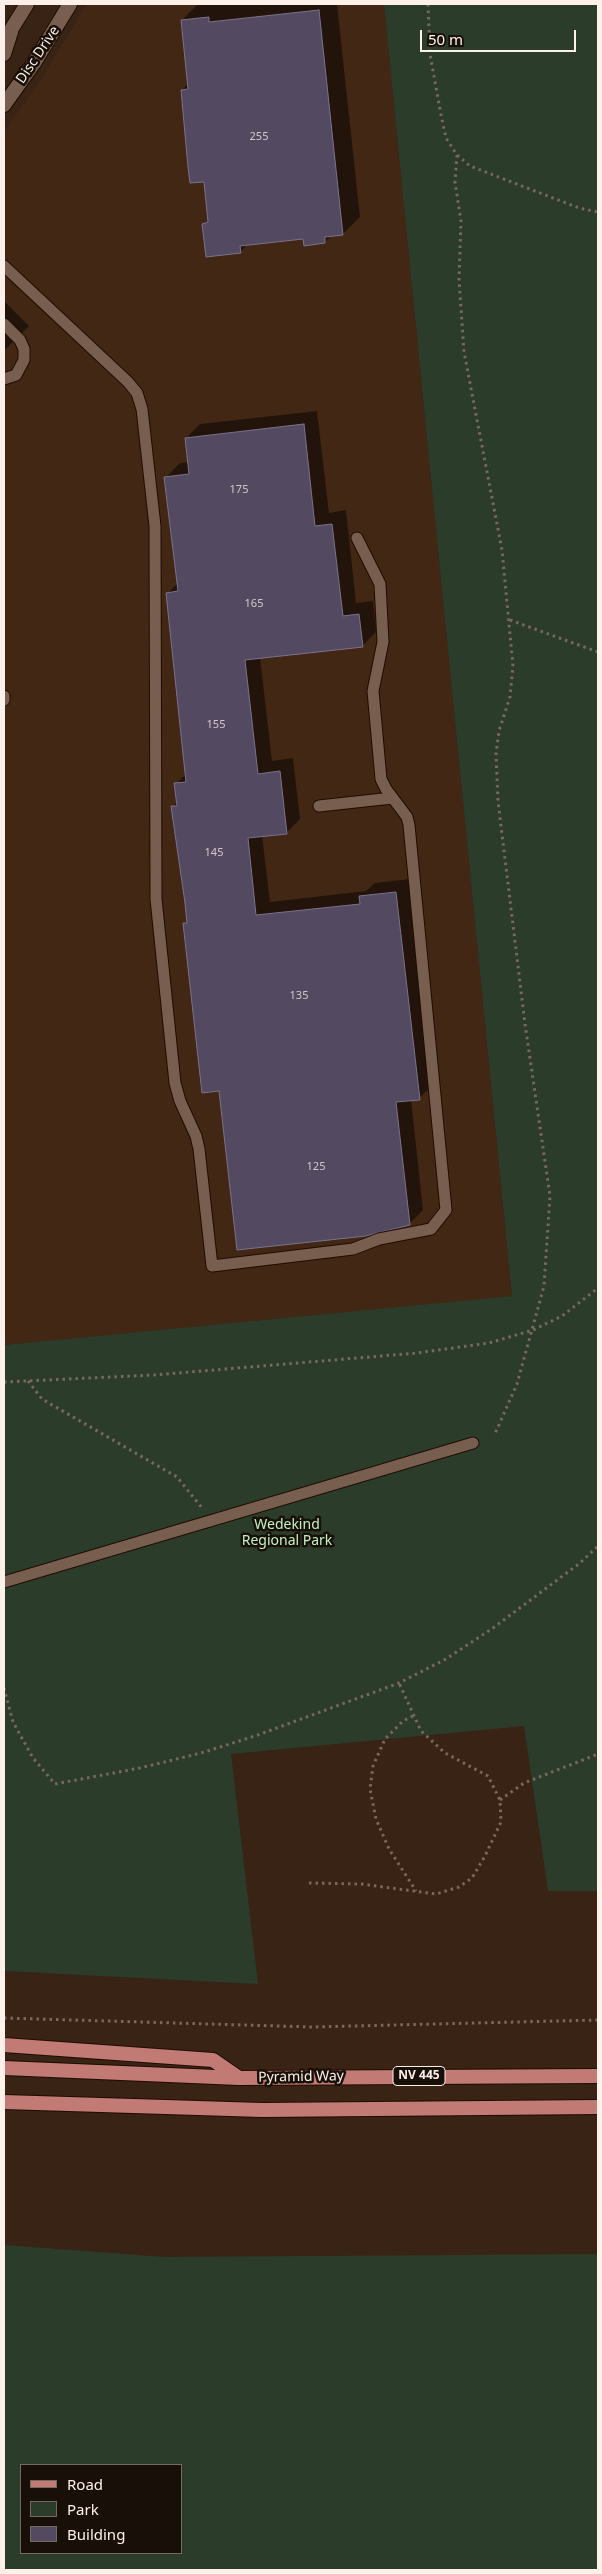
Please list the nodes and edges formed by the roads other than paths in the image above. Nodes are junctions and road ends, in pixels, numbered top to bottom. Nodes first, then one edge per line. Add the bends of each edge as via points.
1 (27, 4) edge
2 (70, 4) edge
3 (13, 27) junction
4 (4, 40) edge
5 (4, 54) edge
6 (4, 105) edge
7 (4, 266) edge
8 (4, 324) edge
9 (4, 379) edge
10 (357, 538) dead end
11 (4, 696) edge
12 (4, 700) edge
13 (392, 798) junction
14 (319, 806) dead end
15 (473, 1443) dead end
16 (4, 1582) edge
17 (4, 2046) edge
18 (4, 2068) edge
19 (598, 2076) edge
20 (239, 2078) junction
21 (4, 2102) edge
22 (598, 2107) edge

1 - 3 main road
2 - 6 main road, Disc Drive
3 - 4 main road
3 - 5 main road
7 - 13 lane via 128,382 137,393 142,409 155,526 156,899 175,1083 199,1149 212,1266 353,1249 379,1239 431,1229 446,1210 409,825 407,817
8 - 9 lane via 20,340 24,360 16,376
10 - 13 lane via 380,584 383,642 374,691 381,780
11 - 12 lane
13 - 14 lane
15 - 16 lane
17 - 20 main road via 213,2060
18 - 20 main road, Pyramid Way / NV 445
19 - 20 main road, Pyramid Way / NV 445
21 - 22 main road via 253,2110

